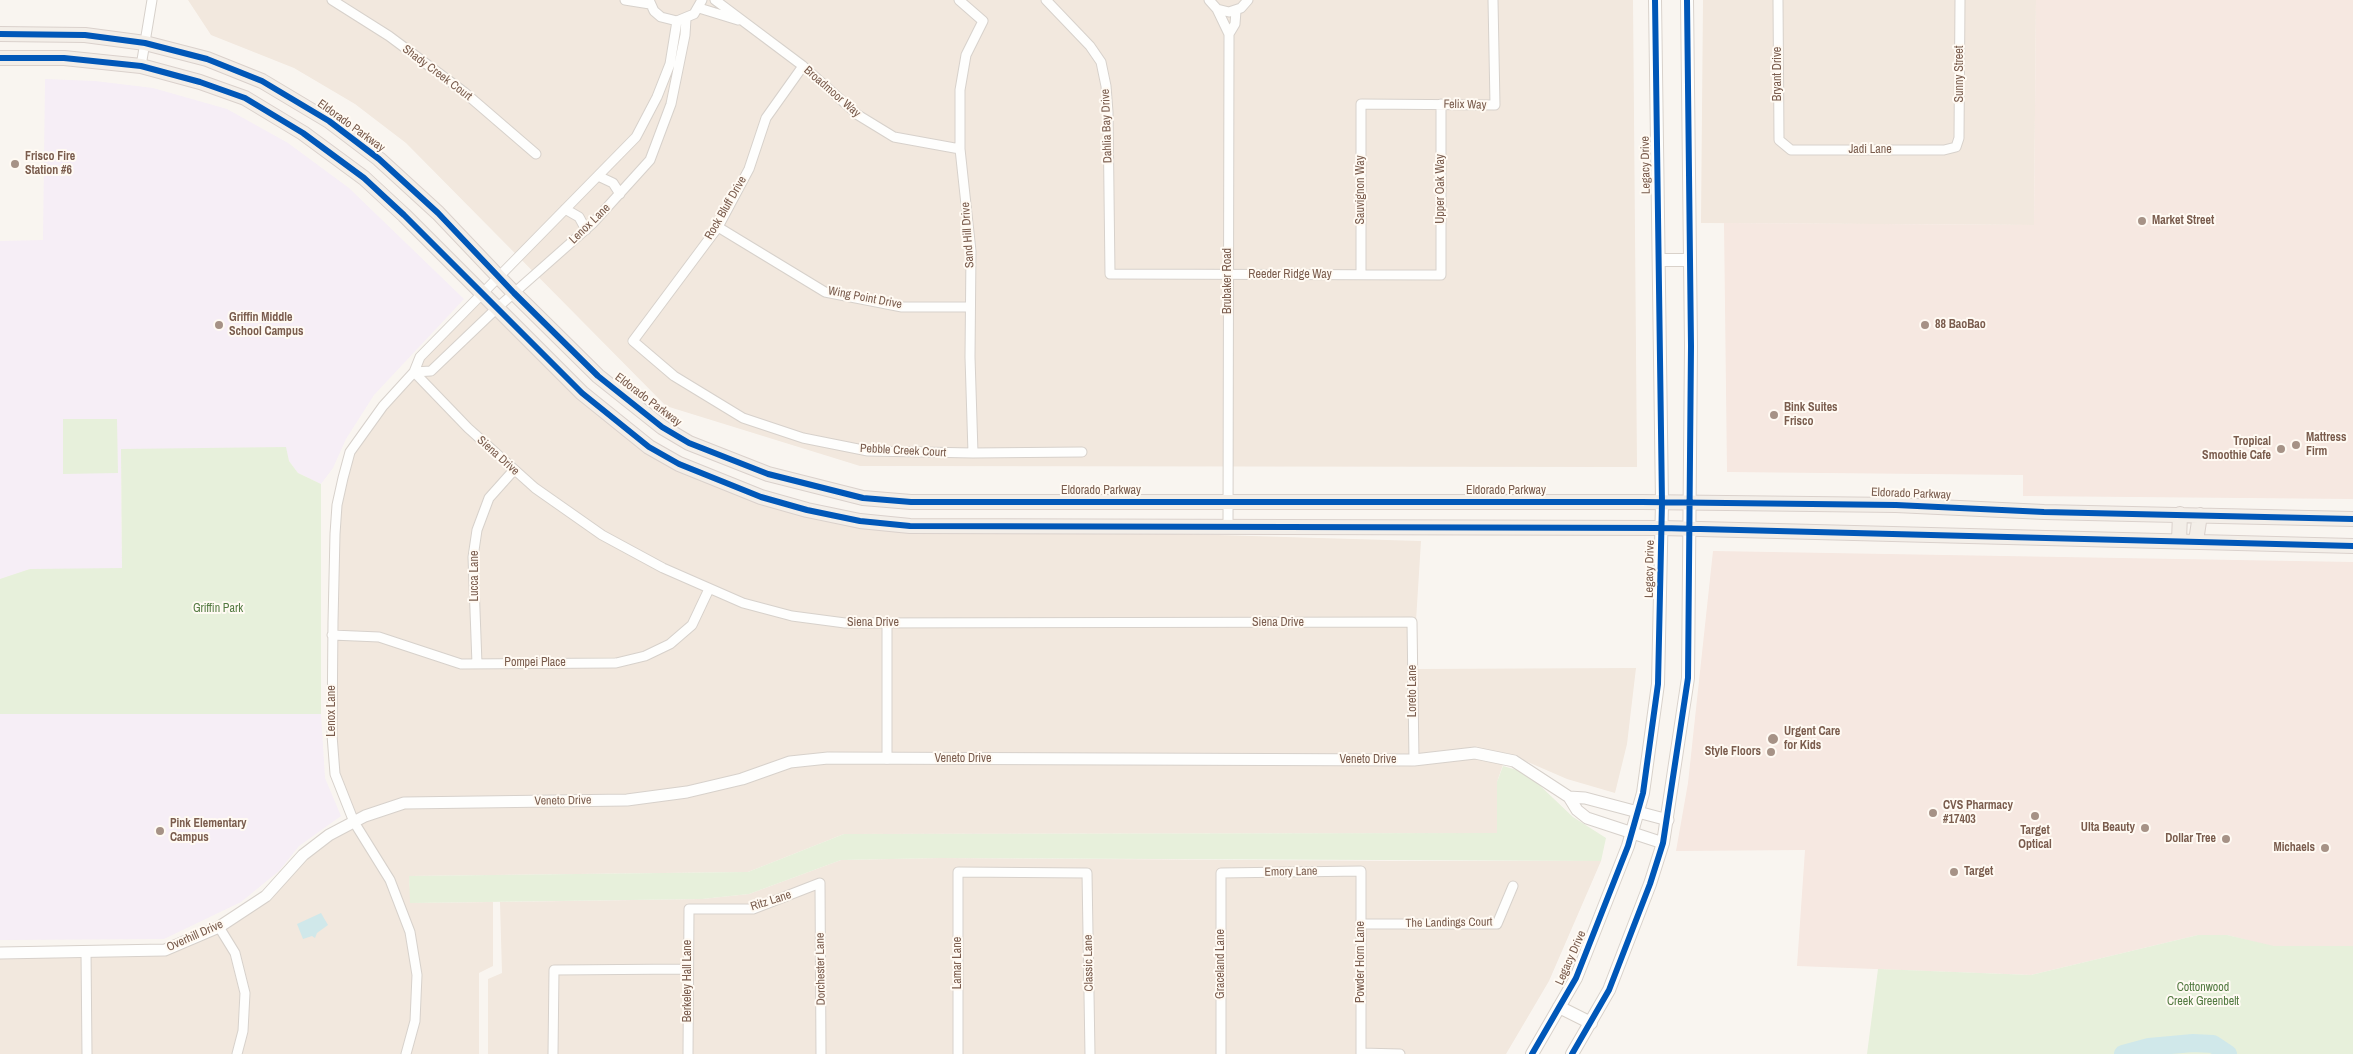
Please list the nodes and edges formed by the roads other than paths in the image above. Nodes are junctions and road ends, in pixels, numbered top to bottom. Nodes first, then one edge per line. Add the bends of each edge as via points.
1 (152, 0) edge
2 (332, 0) edge
3 (625, 0) edge
4 (715, 0) edge
5 (959, 0) edge
6 (1046, 0) edge
7 (1209, 0) edge
8 (1248, 0) edge
9 (1493, 0) edge
10 (1655, 0) edge
11 (1686, 0) edge
12 (1778, 0) edge
13 (1960, 0) edge
14 (650, 2) edge
15 (701, 4) edge
16 (1217, 9) junction
17 (1236, 11) junction
18 (681, 20) junction
19 (743, 21) junction
20 (4, 34) edge
21 (1229, 34) junction
22 (145, 43) junction
23 (4, 58) edge
24 (141, 66) junction
25 (803, 66) junction
26 (1361, 104) joint
27 (1441, 104) junction
28 (1784, 146) joint
29 (1956, 147) joint
30 (960, 149) junction
31 (536, 154) dead end
32 (598, 176) junction
33 (620, 194) junction
34 (565, 209) junction
35 (718, 227) junction
36 (586, 230) junction
37 (1659, 260) junction
38 (1690, 260) junction
39 (1110, 274) joint
40 (1228, 275) junction
41 (1361, 275) junction
42 (1441, 275) joint
43 (498, 277) junction
44 (514, 293) junction
45 (482, 294) junction
46 (970, 307) junction
47 (497, 308) junction
48 (633, 341) joint
49 (414, 372) junction
50 (1082, 452) dead end
51 (973, 454) junction
52 (514, 470) junction
53 (1227, 502) junction
54 (1662, 502) junction
55 (1690, 502) junction
56 (2180, 514) junction
57 (2200, 515) junction
58 (2353, 519) edge
59 (1228, 527) junction
60 (1662, 528) junction
61 (1689, 528) junction
62 (2179, 540) junction
63 (2196, 541) junction
64 (2353, 546) edge
65 (709, 588) junction
66 (1412, 622) joint
67 (887, 623) junction
68 (332, 635) junction
69 (476, 664) junction
70 (887, 759) junction
71 (1414, 760) junction
72 (1569, 797) junction
73 (1638, 812) junction
74 (1668, 820) junction
75 (354, 822) junction
76 (1631, 834) junction
77 (1663, 843) junction
78 (1361, 871) joint
79 (1087, 873) joint
80 (1221, 873) joint
81 (820, 883) joint
82 (1513, 886) dead end
83 (689, 909) joint
84 (1361, 924) junction
85 (219, 927) junction
86 (86, 951) junction
87 (0, 952) edge
88 (687, 969) junction
89 (1559, 1007) junction
90 (1591, 1023) junction
91 (87, 1054) edge
92 (237, 1054) edge
93 (406, 1054) edge
94 (553, 1054) edge
95 (688, 1054) edge
96 (821, 1054) edge
97 (958, 1054) edge
98 (1090, 1054) edge
99 (1221, 1054) edge
100 (1361, 1054) edge
101 (1400, 1054) edge
102 (1532, 1054) edge
103 (1572, 1054) edge

1 - 22 street
2 - 31 street, Shady Creek Court via 389,36
3 - 14 street
4 - 19 street, Broadmoor Way
5 - 30 street, Sand Hill Drive via 983,21 966,55 960,90
6 - 39 street, Dahlia Bay Drive via 1101,62 1108,112
7 - 16 street, Brubaker Road
8 - 17 street
9 - 27 street, Felix Way via 1495,105
10 - 37 main road, Legacy Drive
11 - 38 main road
12 - 28 street, Bryant Drive via 1779,140
13 - 29 street, Sunny Street via 1959,138
14 - 18 street via 661,17
15 - 18 street
15 - 19 street, Broadmoor Way
16 - 17 street
16 - 21 street, Brubaker Road
17 - 21 street, Brubaker Road via 1235,24
18 - 32 street, Lenox Lane via 670,64 636,137
18 - 33 street, Lenox Lane via 685,35 671,104 650,160
19 - 25 street, Broadmoor Way
20 - 22 main road, Eldorado Parkway via 85,35
20 - 23 main road
21 - 40 street, Brubaker Road
22 - 24 street
22 - 43 main road, Eldorado Parkway via 207,59 262,81 329,122 379,159 438,213
23 - 24 main road via 64,58
24 - 45 main road via 245,98 303,133 370,184
25 - 30 street, Broadmoor Way via 858,115 894,137
25 - 35 street, Rock Bluff Drive via 766,118 749,169
26 - 27 street, Felix Way
26 - 41 street, Sauvignon Way
27 - 42 street, Upper Oak Way
28 - 29 street, Jadi Lane via 1797,150 1944,150
30 - 46 street, Sand Hill Drive via 971,251
32 - 33 street via 613,183
32 - 34 street, Lenox Lane
33 - 36 street, Lenox Lane
34 - 36 street via 579,216
34 - 43 street, Lenox Lane
35 - 46 street, Wing Point Drive via 825,292 902,307
35 - 48 street, Rock Bluff Drive
36 - 44 street, Lenox Lane
37 - 38 main road
37 - 54 main road, Legacy Drive
38 - 55 main road
39 - 40 street, Reeder Ridge Way
40 - 41 street, Reeder Ridge Way
40 - 53 street, Brubaker Road
41 - 42 street, Reeder Ridge Way
43 - 44 main road, Eldorado Parkway
43 - 45 street, Lenox Lane
44 - 47 street, Lenox Lane
44 - 53 main road, Eldorado Parkway via 598,376 662,427 689,443 768,474 863,498 911,502
45 - 47 main road
45 - 49 street, Lenox Lane via 420,357
46 - 51 street, Sand Hill Drive
47 - 49 street, Lenox Lane via 432,371
47 - 59 main road via 582,393 649,447 679,464 761,497 860,521 910,526
48 - 51 street, Pebble Creek Court via 674,376 743,418 804,438 868,451
49 - 52 street, Siena Drive
49 - 68 street, Lenox Lane via 383,406 350,452 337,505
50 - 51 street, Pebble Creek Court
52 - 65 street, Siena Drive via 602,535
52 - 69 street, Lucca Lane via 489,498 477,530 473,557
53 - 54 main road, Eldorado Parkway
53 - 59 street, Brubaker Road
54 - 55 main road, Eldorado Parkway
54 - 60 main road, Legacy Drive
55 - 56 main road, Eldorado Parkway
55 - 61 main road
56 - 57 main road, Eldorado Parkway
56 - 62 main road
57 - 58 main road, Eldorado Parkway
57 - 63 main road
59 - 60 main road
60 - 61 main road
60 - 73 main road, Legacy Drive via 1658,684
61 - 62 main road
61 - 74 main road via 1688,678
62 - 63 main road
63 - 64 main road
65 - 67 street, Siena Drive via 743,603 792,616 845,624
65 - 69 street, Pompei Place via 692,625 670,644 645,656 616,662
66 - 67 street, Siena Drive
66 - 71 street, Loreto Lane
67 - 70 street
68 - 69 street, Pompei Place via 379,637 444,660
68 - 75 street, Lenox Lane via 335,774
70 - 71 street, Veneto Drive
70 - 75 street, Veneto Drive via 828,758 790,762 742,779 696,790 627,800 404,803
71 - 72 street, Veneto Drive via 1475,753 1514,761
72 - 73 street, Veneto Drive
72 - 76 street, Veneto Drive via 1587,818
73 - 74 street, Veneto Drive
73 - 76 main road, Legacy Drive
74 - 77 main road
75 - 85 street, Overhill Drive via 329,835 303,855 266,896
75 - 93 street, Lenox Lane via 390,880 410,932 417,975 415,1020
76 - 77 street, Veneto Drive
76 - 89 main road, Legacy Drive via 1576,978
77 - 90 main road via 1609,990
78 - 80 street, Emory Lane
78 - 84 street, Powder Horn Lane
79 - 97 street, Lamar Lane via 958,872
79 - 98 street, Classic Lane
80 - 99 street, Graceland Lane
81 - 83 street, Ritz Lane via 753,910
81 - 96 street, Dorchester Lane
82 - 84 street, The Landings Court via 1497,924
83 - 88 street, Berkeley Hall Lane
84 - 100 street, Powder Horn Lane
85 - 86 street, Overhill Drive via 165,950
85 - 92 street via 235,953 245,993 243,1031
86 - 87 street, Overhill Drive
86 - 91 street
88 - 94 street via 554,970
88 - 95 street, Berkeley Hall Lane
89 - 90 main road
89 - 102 main road, Legacy Drive
90 - 103 main road
100 - 101 street

